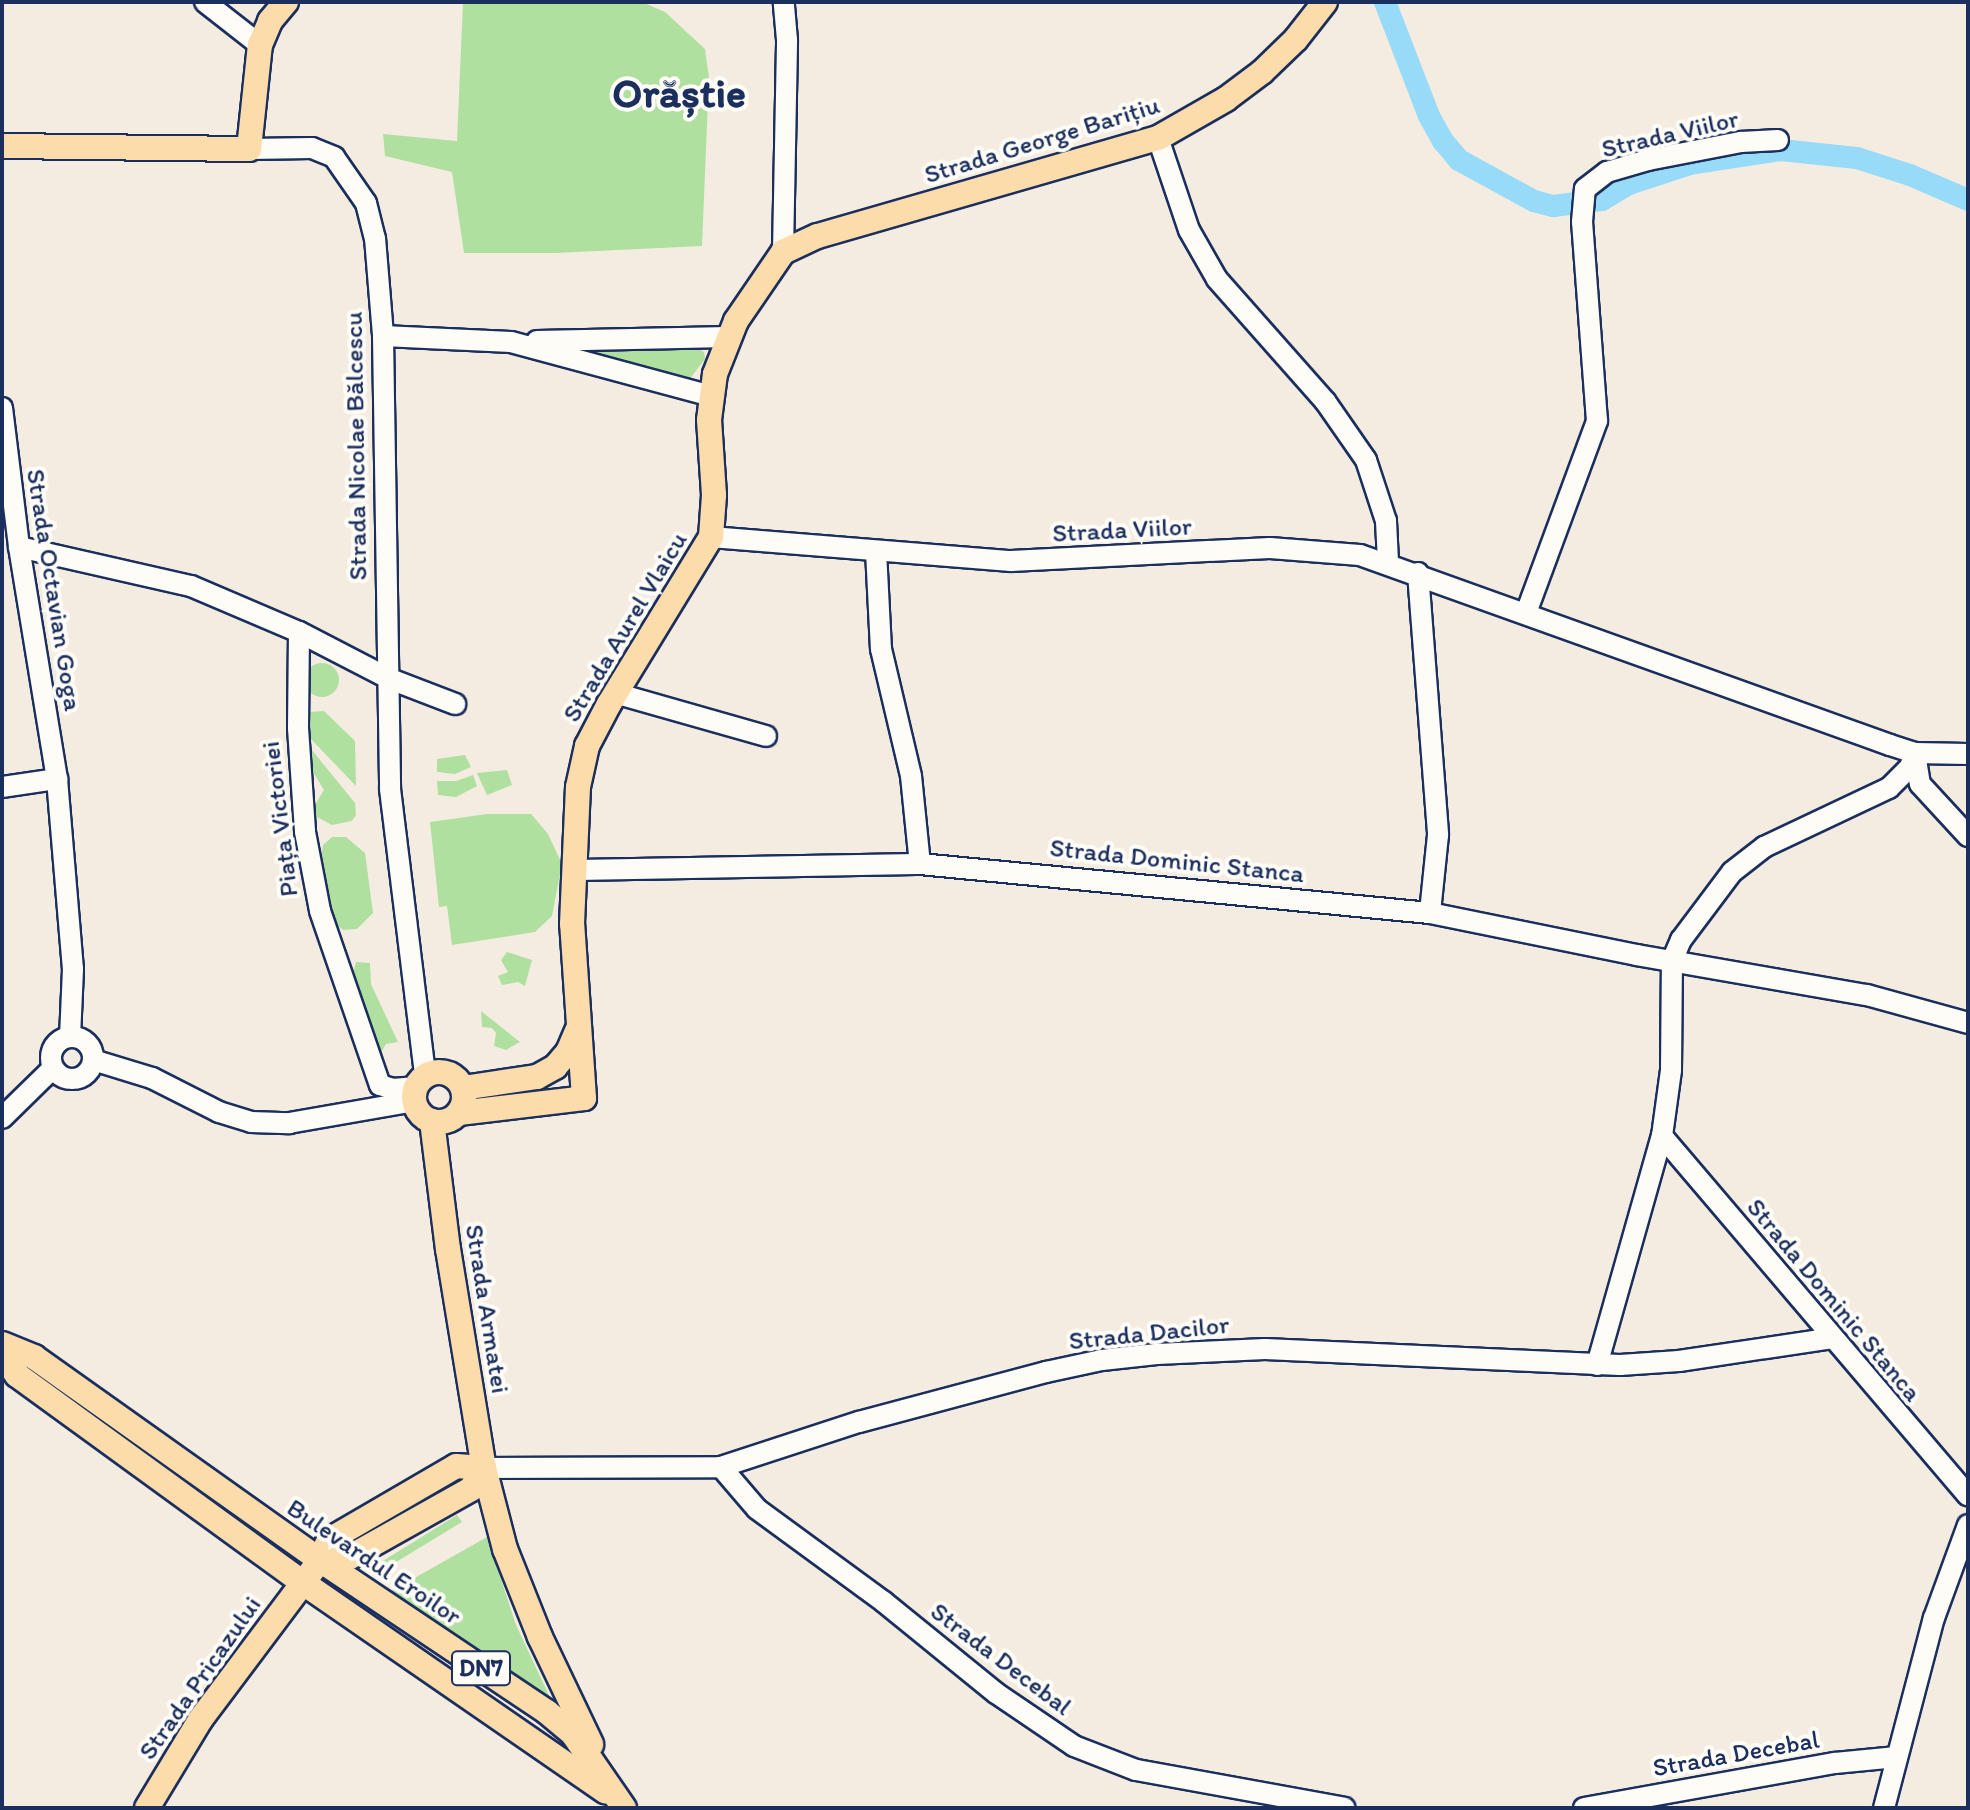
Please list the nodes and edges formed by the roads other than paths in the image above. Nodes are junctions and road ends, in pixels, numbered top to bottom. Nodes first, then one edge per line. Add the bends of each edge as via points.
1 (205, 2) edge
2 (286, 2) edge
3 (784, 2) edge
4 (1325, 2) edge
5 (260, 45) junction
6 (1158, 138) junction
7 (1778, 140) dead end
8 (2, 146) edge
9 (249, 149) junction
10 (783, 252) junction
11 (383, 336) junction
12 (728, 337) junction
13 (511, 342) junction
14 (711, 396) junction
15 (2, 408) edge
16 (711, 537) junction
17 (19, 547) junction
18 (876, 551) junction
19 (1388, 562) junction
20 (1418, 573) junction
21 (1526, 613) junction
22 (299, 632) junction
23 (390, 679) junction
24 (615, 693) junction
25 (455, 704) dead end
26 (766, 736) dead end
27 (1915, 753) junction
28 (1968, 754) edge
29 (57, 779) junction
30 (2, 787) edge
31 (1968, 836) edge
32 (920, 864) junction
33 (573, 870) junction
34 (1430, 913) junction
35 (1672, 961) junction
36 (1968, 1023) edge
37 (578, 1028) junction
38 (70, 1037) junction
39 (93, 1060) junction
40 (53, 1068) junction
41 (380, 1085) junction
42 (419, 1088) junction
43 (463, 1088) junction
44 (372, 1108) junction
45 (2, 1118) edge
46 (448, 1118) junction
47 (1662, 1136) junction
48 (1832, 1338) junction
49 (2, 1344) edge
50 (2, 1355) edge
51 (1597, 1365) junction
52 (721, 1467) junction
53 (484, 1468) junction
54 (1968, 1496) edge
55 (1968, 1525) edge
56 (320, 1560) junction
57 (302, 1582) junction
58 (1897, 1757) junction
59 (1232, 1787) junction
60 (621, 1804) edge
61 (147, 1808) edge
62 (1232, 1808) edge
63 (1345, 1808) edge
64 (1584, 1808) edge
65 (1884, 1808) edge

1 - 5 street
2 - 5 main road
3 - 10 street
4 - 6 main road, Strada George Barițiu via 1262,72
5 - 9 main road
6 - 10 main road, Strada George Barițiu via 818,236
6 - 19 street via 1189,230 1217,279 1325,401 1366,460 1386,521
7 - 21 street, Strada Viilor via 1648,160 1607,172 1585,189 1582,222 1597,421
8 - 9 main road, Strada Nicolae Bălcescu
9 - 11 street, Strada Nicolae Bălcescu via 312,148 334,157 348,173 366,203 375,238
10 - 12 main road via 753,291
11 - 13 street
11 - 23 street, Strada Nicolae Bălcescu
12 - 13 street
12 - 14 main road
13 - 14 street
14 - 16 main road
15 - 17 street, Strada Octavian Goga
16 - 18 street, Strada Viilor
16 - 24 main road, Strada Aurel Vlaicu
17 - 22 street via 191,586
17 - 29 street, Strada Octavian Goga
18 - 19 street, Strada Viilor via 1025,561 1299,547
18 - 32 street via 881,649 911,776
19 - 20 street, Strada Viilor
20 - 21 street, Strada Viilor
20 - 34 street via 1438,822
21 - 27 street, Strada Viilor
22 - 23 street
22 - 41 street, Piața Victoriei via 298,728 307,845 329,940
23 - 25 street
23 - 42 street, Strada Nicolae Bălcescu via 394,837
24 - 26 street
24 - 33 main road, Strada Aurel Vlaicu via 587,746 578,787
27 - 28 street, Strada Viilor
27 - 31 street via 1920,784
27 - 35 street via 1910,767 1889,788 1764,847 1732,872 1694,920
29 - 30 street
29 - 38 street, Strada Octavian Goga via 73,969
32 - 33 street, Strada Dominic Stanca
32 - 34 street, Strada Dominic Stanca
33 - 37 main road
34 - 35 street, Strada Dominic Stanca
35 - 36 street, Strada Dominic Stanca via 1867,995
35 - 47 street via 1671,1070
37 - 43 main road via 568,1052 537,1077
37 - 46 main road via 584,1098
38 - 39 street via 87,1043
38 - 40 street via 53,1048
39 - 40 street via 88,1073 76,1079 63,1078
39 - 44 street via 152,1078 251,1122 289,1123
40 - 45 street
41 - 42 street
41 - 44 street
42 - 43 main road via 447,1073
42 - 44 street
42 - 46 main road via 418,1110
43 - 46 main road via 465,1101
46 - 53 main road, Strada Armatei via 436,1159
47 - 48 street, Strada Dominic Stanca
47 - 51 street
48 - 51 street, Strada Dacilor via 1679,1361
48 - 54 street, Strada Dominic Stanca
49 - 56 main road, Bulevardul Eroilor / DN7 via 34,1357
50 - 57 main road, DN7 via 17,1375
51 - 52 street, Strada Dacilor via 1265,1349 1102,1360 859,1422
52 - 53 street, Strada Dacilor
52 - 59 street, Strada Decebal via 757,1509 996,1693 1074,1746 1136,1770
53 - 56 main road via 471,1489 350,1557
53 - 60 main road, Strada Armatei via 505,1549 534,1622
55 - 58 street via 1934,1618
56 - 57 main road
56 - 60 main road, Bulevardul Eroilor / DN7 via 547,1712 573,1734
57 - 60 main road, DN7
57 - 61 main road, Strada Pricazului via 200,1720
58 - 64 street, Strada Decebal
58 - 65 street
59 - 62 street
59 - 63 street, Strada Decebal

